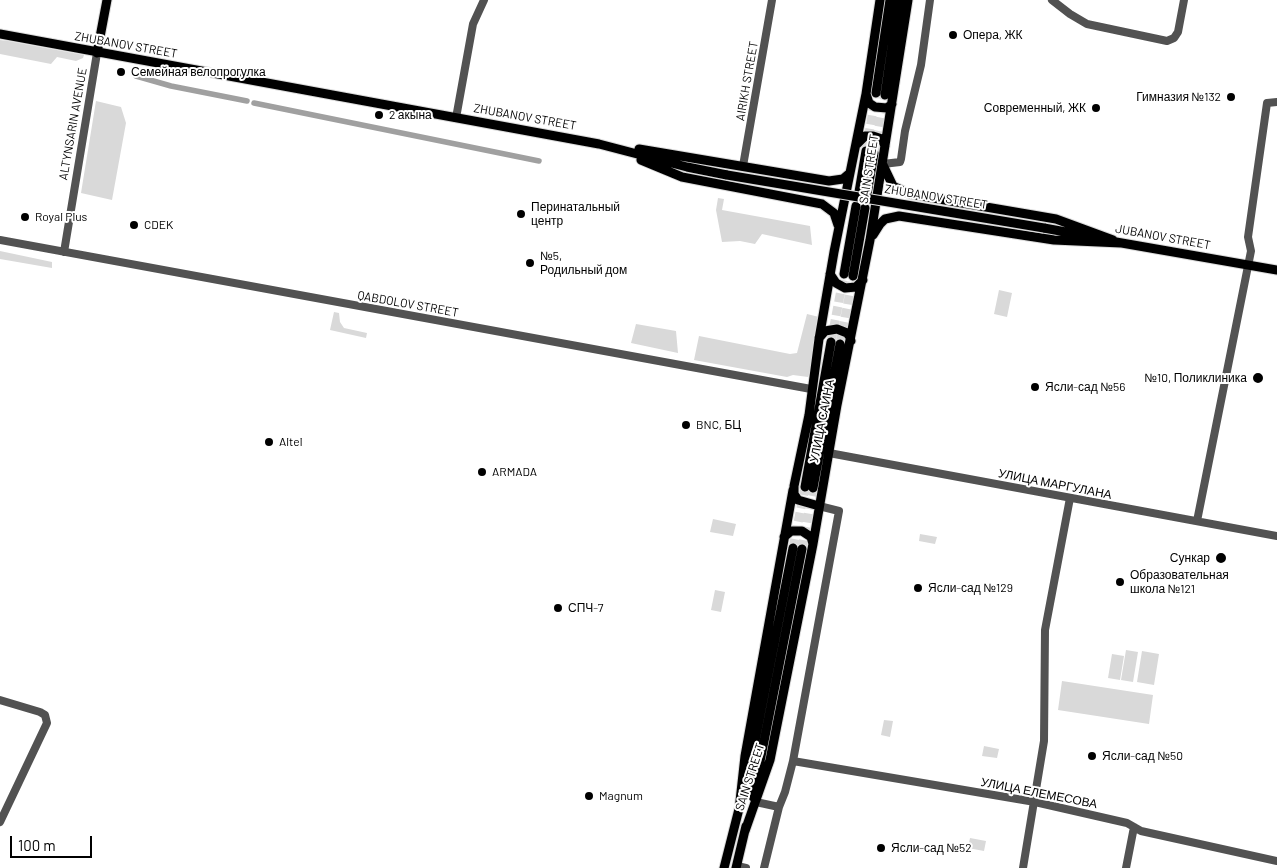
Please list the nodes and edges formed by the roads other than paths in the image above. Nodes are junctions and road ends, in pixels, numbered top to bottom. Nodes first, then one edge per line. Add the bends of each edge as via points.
1 (107, 0) edge
2 (484, 0) edge
3 (772, 0) edge
4 (880, 0) edge
5 (890, 0) edge
6 (899, 0) edge
7 (908, 0) edge
8 (930, 0) edge
9 (1052, 0) edge
10 (1184, 0) edge
11 (0, 34) edge
12 (97, 53) junction
13 (866, 94) junction
14 (1277, 102) edge
15 (892, 104) junction
16 (456, 118) junction
17 (857, 144) junction
18 (614, 146) junction
19 (885, 146) junction
20 (870, 152) tunnel mouth
21 (883, 164) junction
22 (743, 166) junction
23 (850, 173) junction
24 (863, 193) dead end
25 (860, 207) dead end
26 (839, 228) junction
27 (1044, 228) joint
28 (0, 240) edge
29 (870, 240) junction
30 (1121, 243) junction
31 (64, 252) junction
32 (1248, 265) junction
33 (1277, 270) edge
34 (830, 274) junction
35 (849, 275) tunnel mouth
36 (863, 280) junction
37 (819, 339) junction
38 (851, 341) junction
39 (835, 343) tunnel mouth
40 (811, 389) junction
41 (829, 453) junction
42 (794, 486) junction
43 (809, 487) tunnel mouth
44 (1070, 498) junction
45 (819, 506) junction
46 (1197, 521) junction
47 (1277, 536) edge
48 (784, 537) junction
49 (814, 544) junction
50 (0, 700) edge
51 (793, 761) junction
52 (756, 802) junction
53 (1035, 802) junction
54 (778, 807) junction
55 (739, 810) junction
56 (0, 822) edge
57 (1134, 827) junction
58 (745, 831) junction
59 (1277, 861) edge
60 (740, 867) edge
61 (724, 868) edge
62 (764, 868) edge
63 (1022, 868) edge
64 (1126, 868) edge

1 - 12 main road, ALTYNSARIN AVENUE
2 - 16 street via 473,24
3 - 22 street, AIRIKH STREET
4 - 13 main road, SAIN STREET
5 - 6 main road via 881,94
7 - 15 main road, SAIN STREET
8 - 21 street via 921,66 901,159 900,162
9 - 10 street via 1087,24 1167,41 1178,32
11 - 12 main road, ZHUBANOV STREET
12 - 16 main road, ZHUBANOV STREET
12 - 31 street, ALTYNSARIN AVENUE
13 - 15 main road via 875,108 888,108
13 - 17 main road, SAIN STREET
14 - 32 street via 1266,103 1248,238 1251,251
15 - 19 main road, SAIN STREET
16 - 18 main road, ZHUBANOV STREET
17 - 19 main road via 863,138 873,136 882,139
17 - 23 main road, SAIN STREET
18 - 22 main road
18 - 26 main road via 682,177 822,204 834,213
18 - 27 main road, ZHUBANOV STREET, bridge via 727,175
19 - 21 main road, SAIN STREET
20 - 24 main road, SAIN STREET
21 - 29 main road, SAIN STREET
21 - 30 main road via 893,186 910,194 1056,219
22 - 23 main road via 829,181 843,179
23 - 26 main road, SAIN STREET
25 - 35 main road, SAIN STREET
26 - 34 main road, SAIN STREET
27 - 30 main road, JUBANOV STREET
28 - 31 street, QABDOLOV STREET
29 - 30 main road via 886,219 899,216 1054,240
29 - 36 main road, SAIN STREET
30 - 32 main road, JUBANOV STREET
31 - 40 street, QABDOLOV STREET
32 - 33 main road, JUBANOV STREET
32 - 46 street
34 - 36 main road via 845,288 856,287
34 - 37 main road, SAIN STREET
36 - 38 main road, SAIN STREET
37 - 38 main road via 825,331 837,329 847,333
37 - 40 main road, SAIN STREET
38 - 41 main road, УЛИЦА САИНА
39 - 43 main road
40 - 42 main road, SAIN STREET via 809,415
41 - 44 street, УЛИЦА МАРГУЛАНА
41 - 45 main road, УЛИЦА САИНА
42 - 45 main road via 798,500
42 - 48 main road, SAIN STREET
44 - 46 street, УЛИЦА МАРГУЛАНА
44 - 53 street via 1045,630 1044,741
45 - 49 main road, SAIN STREET
45 - 51 street via 839,512
46 - 47 street, УЛИЦА МАРГУЛАНА
48 - 49 main road via 790,531 802,531 811,537
48 - 55 main road, SAIN STREET via 745,756
49 - 52 main road, SAIN STREET via 770,760
50 - 56 street via 40,712 45,715 47,723
51 - 53 street, УЛИЦА ЕЛЕМЕСОВА
51 - 54 street via 786,792
52 - 54 street
52 - 58 main road, SAIN STREET
53 - 57 street, УЛИЦА ЕЛЕМЕСОВА
53 - 63 street
54 - 62 street
55 - 58 main road, SAIN STREET via 798,549 762,758
55 - 61 main road, SAIN STREET
57 - 59 street, УЛИЦА ЕЛЕМЕСОВА
57 - 64 street
58 - 60 main road

